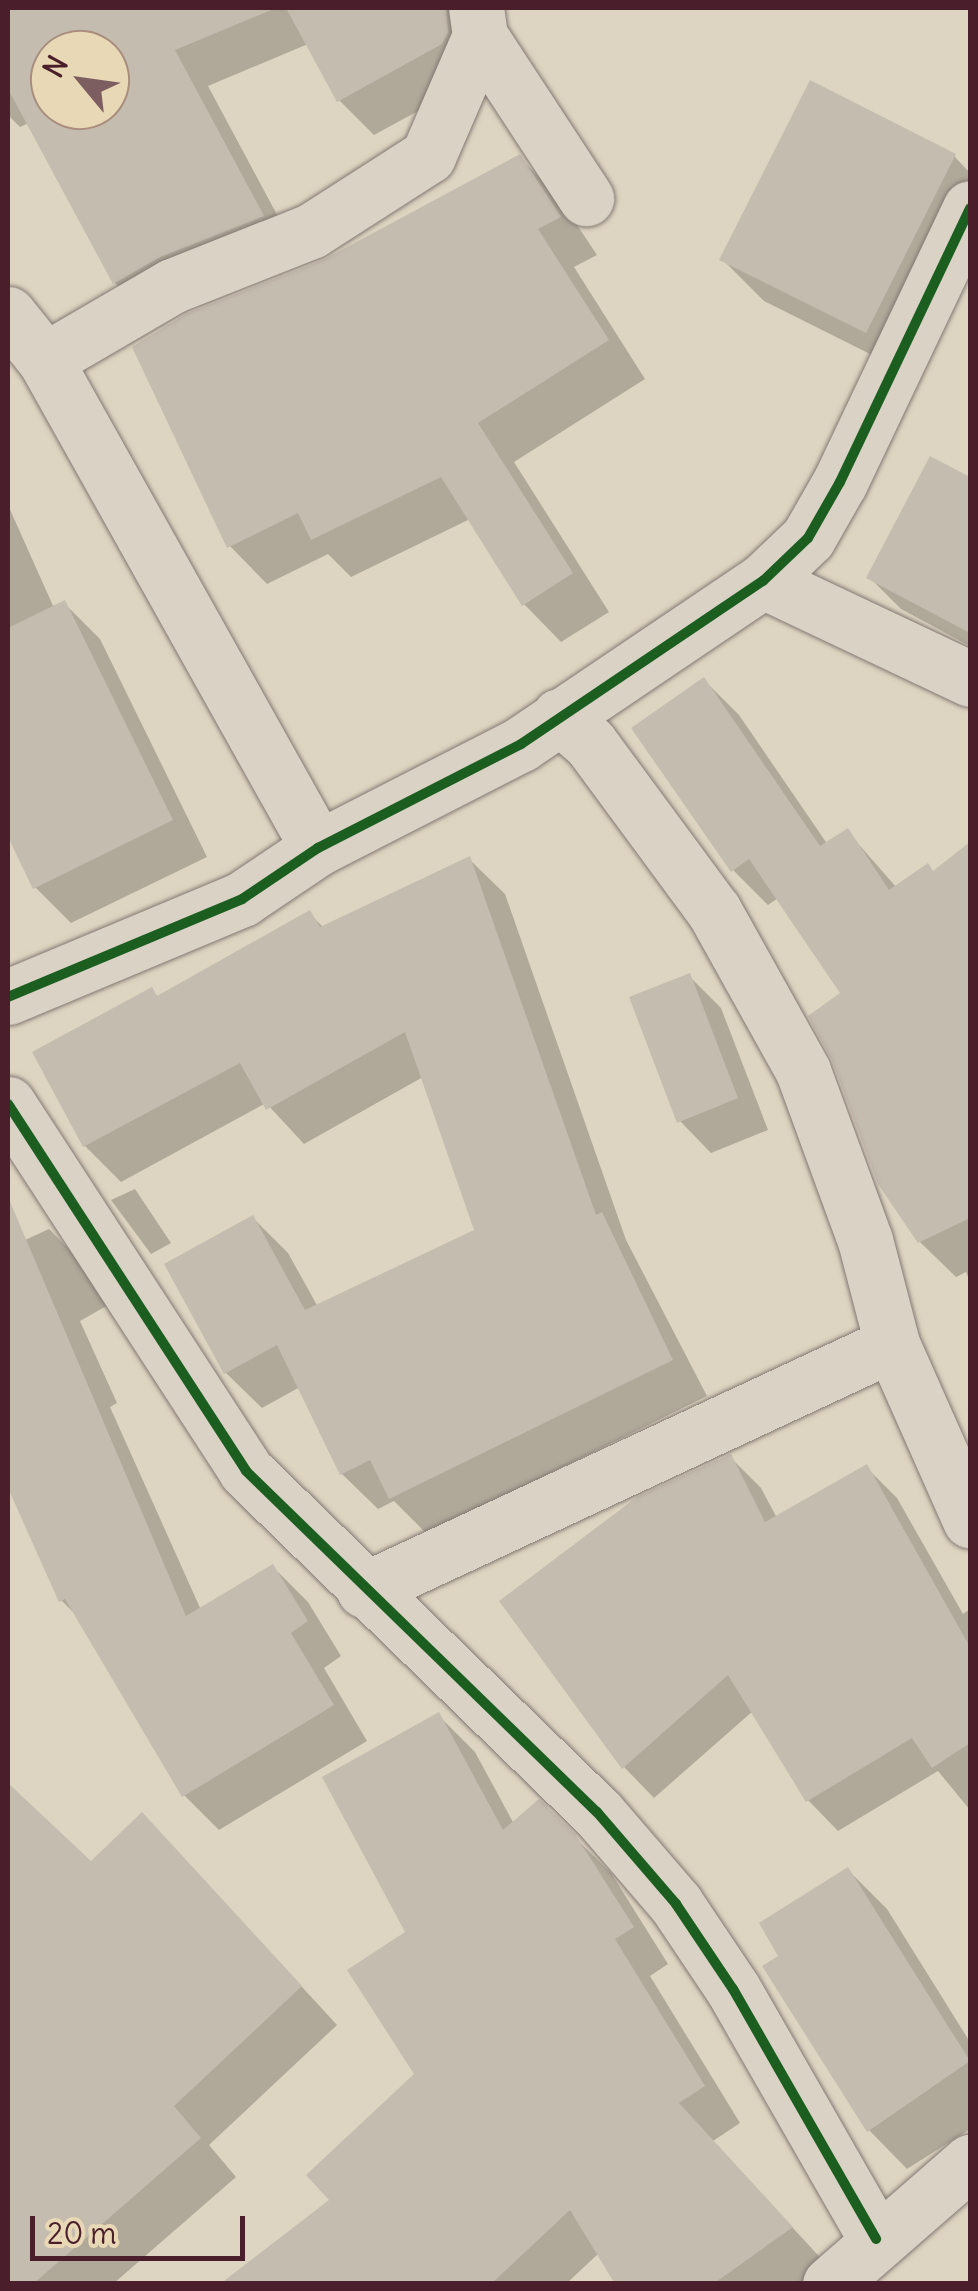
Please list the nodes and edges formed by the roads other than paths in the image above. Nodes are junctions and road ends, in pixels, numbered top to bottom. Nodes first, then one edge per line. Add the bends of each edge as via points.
1 (478, 22) edge
2 (586, 198) dead end
3 (970, 208) edge
4 (8, 314) edge
5 (45, 360) junction
6 (762, 581) junction
7 (970, 679) edge
8 (560, 716) junction
9 (318, 848) junction
10 (8, 997) edge
11 (8, 1104) edge
12 (892, 1344) junction
13 (970, 1520) edge
14 (364, 1590) junction
15 (970, 2162) edge
16 (876, 2240) junction
17 (830, 2284) edge

1 - 2 street
1 - 5 street via 428,156 311,231 172,286
3 - 6 street via 840,482 808,538
4 - 5 street
5 - 9 street
6 - 7 street
6 - 8 street
8 - 9 street via 520,744
8 - 12 street via 612,771 714,911 804,1071 865,1240
9 - 10 street via 242,899
11 - 14 street via 246,1472
12 - 13 street
12 - 14 street
14 - 16 street via 597,1812 676,1904 733,1989
15 - 16 street
16 - 17 street

